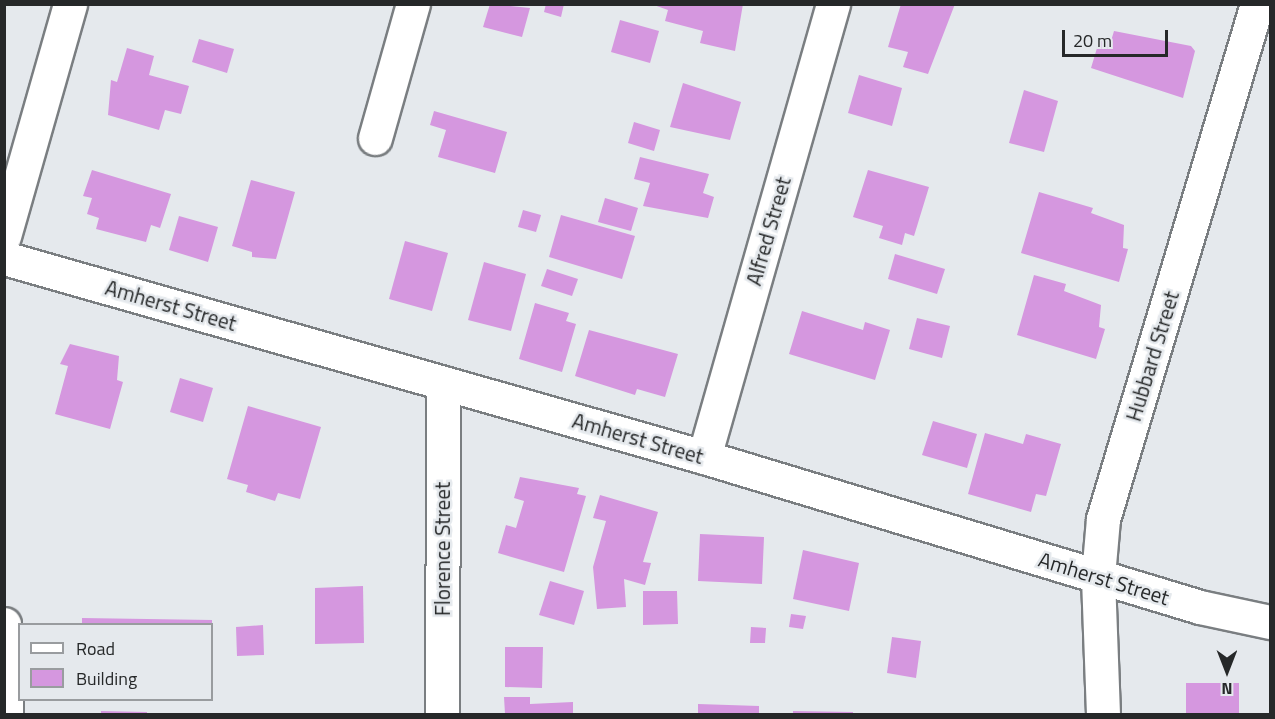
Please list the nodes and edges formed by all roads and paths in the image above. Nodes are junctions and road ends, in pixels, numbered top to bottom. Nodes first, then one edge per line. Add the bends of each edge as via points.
1 (70, 4) edge
2 (412, 4) edge
3 (832, 4) edge
4 (1257, 4) edge
5 (375, 138) dead end
6 (4, 236) edge
7 (4, 258) edge
8 (443, 383) junction
9 (704, 457) junction
10 (1098, 576) junction
11 (1270, 622) edge
12 (4, 624) edge
13 (6, 714) edge
14 (442, 714) edge
15 (1103, 714) edge

1 - 6 street
2 - 5 street
3 - 9 street, Alfred Street
4 - 10 street, Hubbard Street via 1103,519
7 - 8 street, Amherst Street
8 - 9 street, Amherst Street
8 - 14 street, Florence Street
9 - 10 street, Amherst Street
10 - 11 street, Amherst Street
10 - 15 street, Hubbard Street
12 - 13 street

